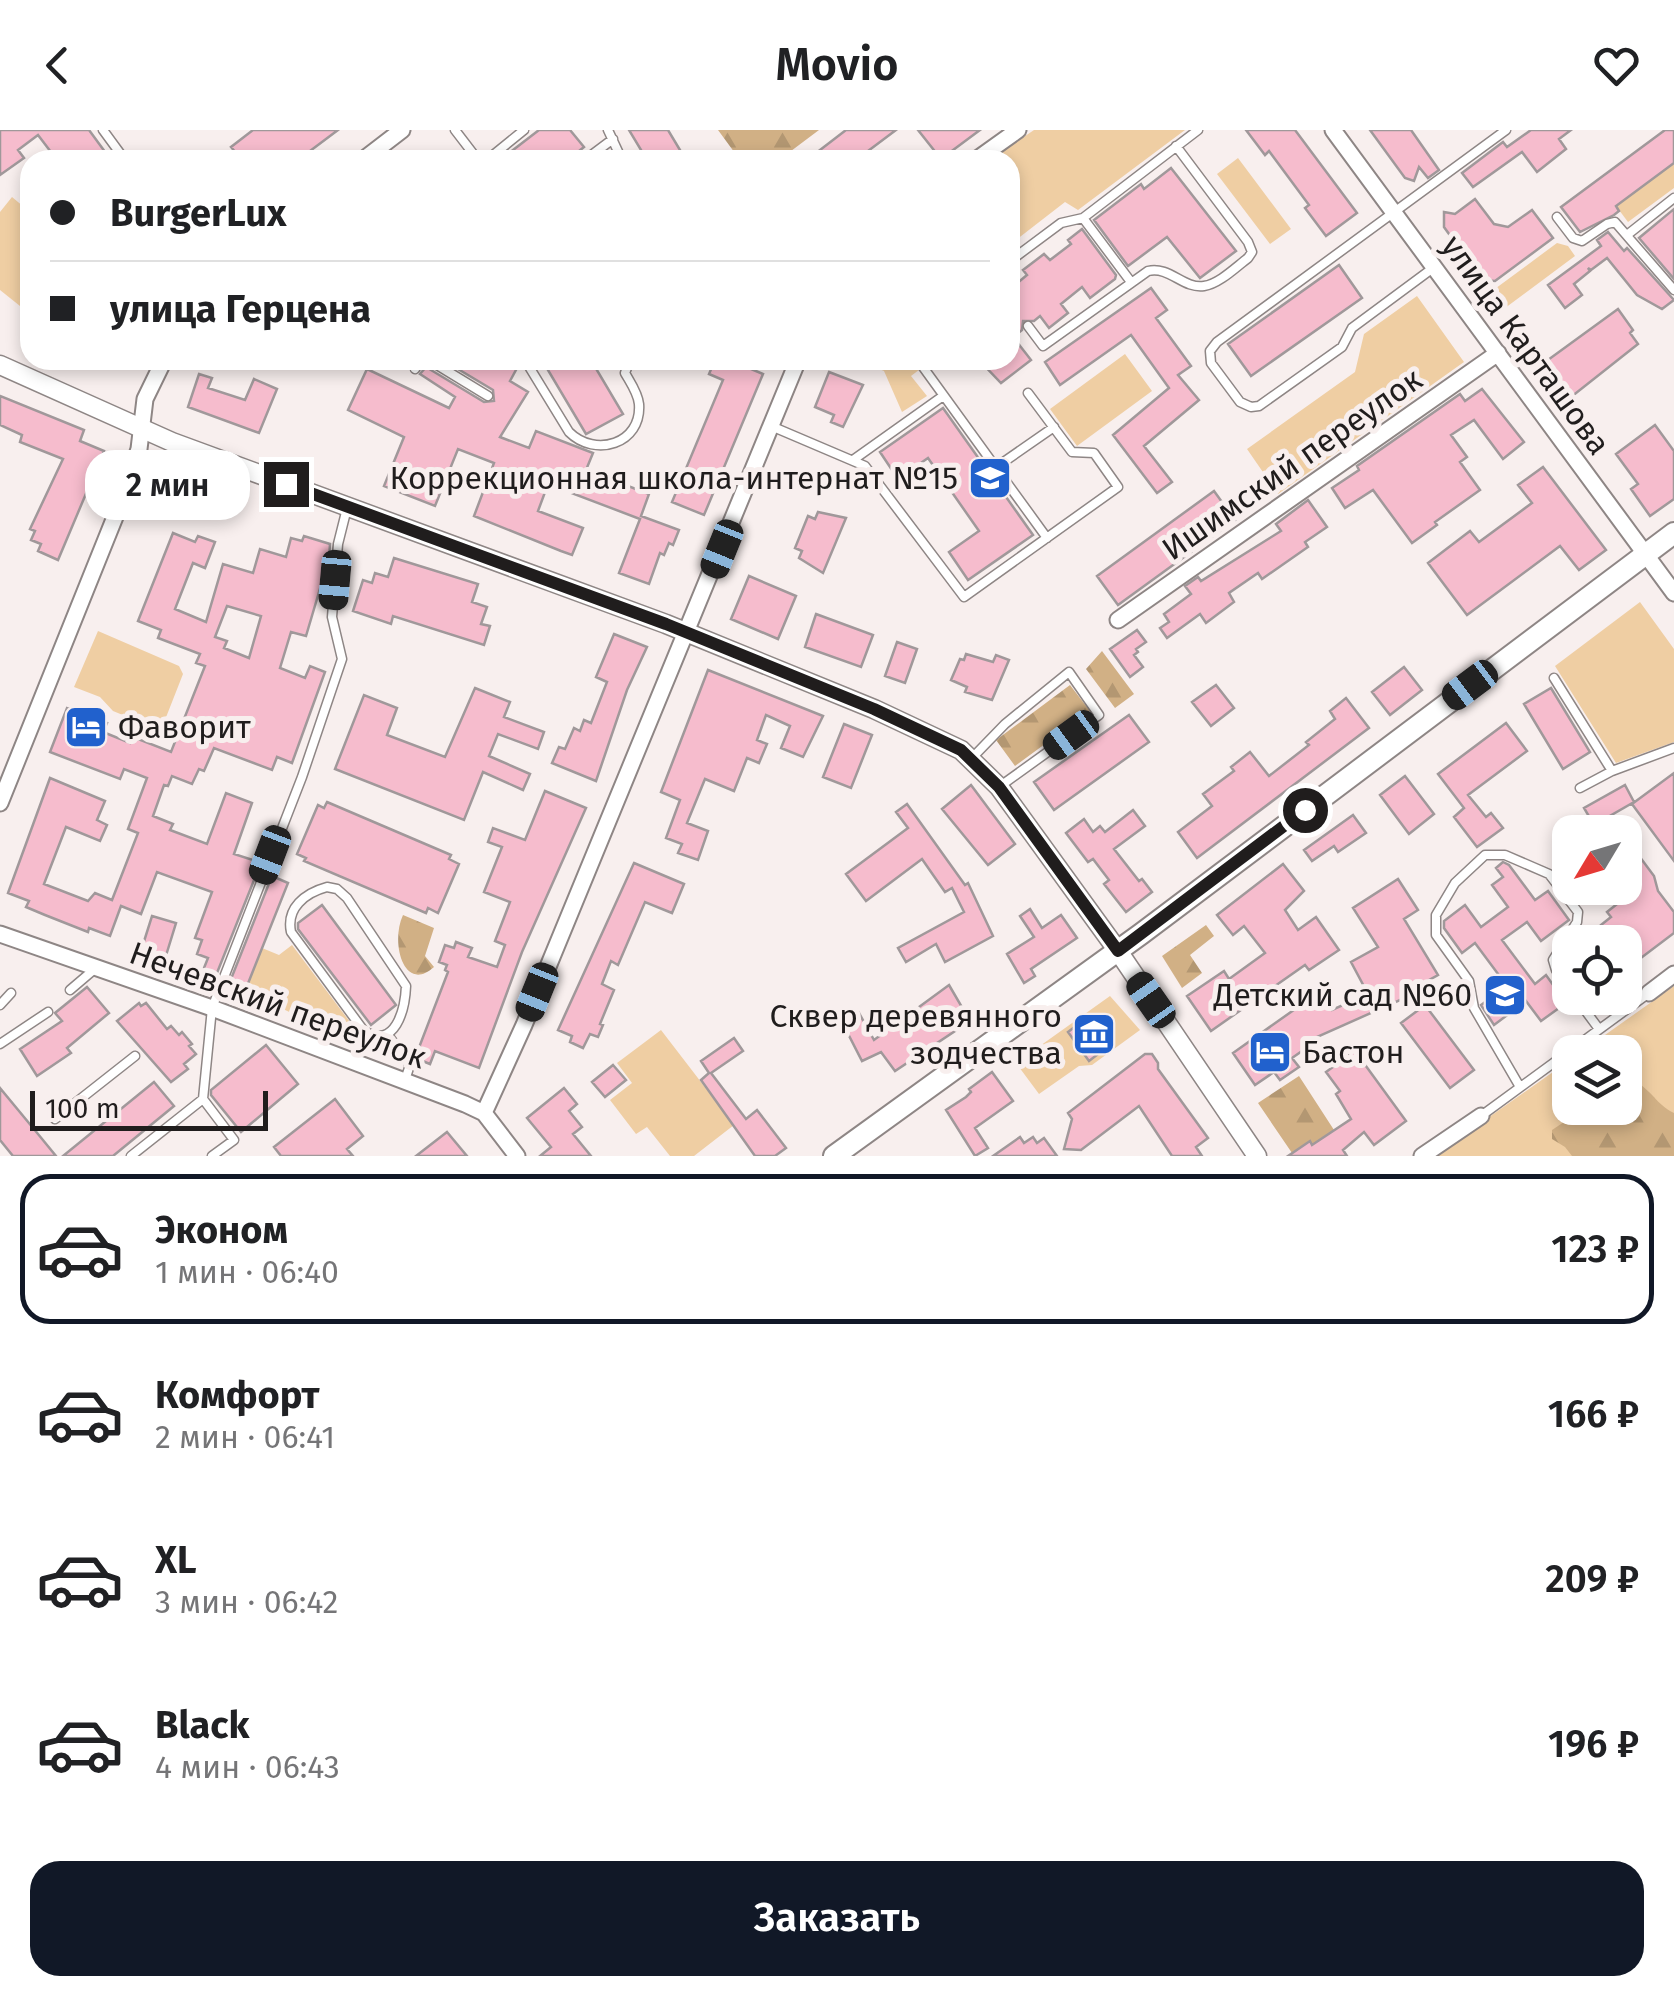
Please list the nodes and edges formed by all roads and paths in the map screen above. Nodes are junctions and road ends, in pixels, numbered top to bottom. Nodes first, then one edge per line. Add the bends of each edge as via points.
1 (402, 130) edge
2 (455, 130) edge
3 (524, 130) edge
4 (1018, 130) edge
5 (1198, 130) edge
6 (1333, 130) edge
7 (1506, 130) edge
8 (1176, 146) junction
9 (376, 150) edge
10 (470, 150) edge
11 (500, 150) edge
12 (990, 150) edge
13 (1674, 198) edge
14 (1393, 212) junction
15 (1558, 216) dead end
16 (1082, 218) junction
17 (1627, 235) junction
18 (1020, 253) edge
19 (1434, 267) junction
20 (1131, 282) junction
21 (1674, 290) edge
22 (1028, 326) dead end
23 (1498, 353) junction
24 (0, 364) edge
25 (159, 370) edge
26 (445, 370) edge
27 (530, 370) edge
28 (626, 370) edge
29 (794, 370) edge
30 (925, 370) edge
31 (1028, 393) dead end
32 (488, 396) dead end
33 (943, 396) junction
34 (772, 426) junction
35 (1054, 427) junction
36 (142, 428) junction
37 (853, 460) junction
38 (996, 468) junction
39 (348, 506) junction
40 (1674, 533) edge
41 (1046, 538) junction
42 (1646, 554) junction
43 (1674, 593) edge
44 (1118, 620) dead end
45 (687, 633) junction
46 (1554, 678) dead end
47 (1674, 748) edge
48 (972, 758) junction
49 (1612, 771) junction
50 (999, 787) junction
51 (1580, 788) dead end
52 (0, 803) edge
53 (1576, 925) edge
54 (0, 934) edge
55 (1118, 951) junction
56 (97, 968) junction
57 (1674, 974) edge
58 (70, 990) dead end
59 (1649, 992) joint
60 (11, 993) dead end
61 (0, 1004) edge
62 (212, 1008) junction
63 (48, 1012) dead end
64 (1589, 1015) edge
65 (1599, 1028) junction
66 (388, 1035) junction
67 (0, 1044) edge
68 (135, 1056) dead end
69 (404, 1080) junction
70 (1520, 1088) junction
71 (204, 1099) junction
72 (484, 1113) junction
73 (1481, 1116) joint
74 (54, 1119) dead end
75 (131, 1156) edge
76 (212, 1156) edge
77 (517, 1156) edge
78 (834, 1156) edge
79 (1257, 1156) edge
80 (1422, 1156) edge

1 - 9 street
2 - 10 lane
3 - 11 lane
4 - 12 street
5 - 8 lane
6 - 14 street, улица Карташова
7 - 14 lane
8 - 16 lane
8 - 20 lane via 1252,252 1210,285 1195,286 1158,269
13 - 17 lane
14 - 19 street, улица Карташова
14 - 19 lane via 1217,342 1211,364 1243,404 1259,406 1342,347 1352,328
15 - 17 lane via 1577,240 1611,222
16 - 18 lane via 1060,223
16 - 20 lane
17 - 21 lane
19 - 23 street, улица Карташова
20 - 22 lane via 1043,346
23 - 42 street, улица Карташова
23 - 44 street, Ишимский переулок
24 - 36 street
25 - 36 street via 145,399
26 - 32 lane
27 - 28 lane via 569,432 600,448 623,438 637,416
29 - 34 street
30 - 33 lane
31 - 35 lane
33 - 37 lane
33 - 38 lane
34 - 37 lane
34 - 45 street
35 - 38 lane
35 - 41 lane via 1072,452 1094,452 1118,486
36 - 39 street
36 - 52 street via 122,502
37 - 41 lane via 874,475 964,597
38 - 41 lane
39 - 45 street
39 - 62 lane via 332,616 342,659
40 - 42 main road
42 - 43 street, улица Карташова
42 - 55 main road
45 - 48 street via 874,709
45 - 72 street
46 - 49 lane
47 - 49 lane
48 - 50 street
48 - 50 lane via 1070,672 1099,714
49 - 51 lane
50 - 55 street
53 - 70 lane via 1578,912 1549,874 1506,854 1485,856 1455,883 1436,915 1436,935 1470,981 1474,1008
54 - 56 street, Нечевский переулок
55 - 78 main road
55 - 79 street
56 - 58 lane
56 - 62 street, Нечевский переулок
57 - 59 street
59 - 65 lane
60 - 61 lane
62 - 69 street, Нечевский переулок
62 - 71 lane
63 - 67 lane
64 - 65 lane
65 - 70 lane
66 - 66 lane via 400,1020 402,976 347,898 327,887 314,891 293,909 291,932 364,1031
66 - 69 lane via 410,1065
68 - 74 lane
69 - 72 street, Нечевский переулок
70 - 73 lane
71 - 75 lane
71 - 76 lane via 234,1140
72 - 77 street
73 - 80 street

